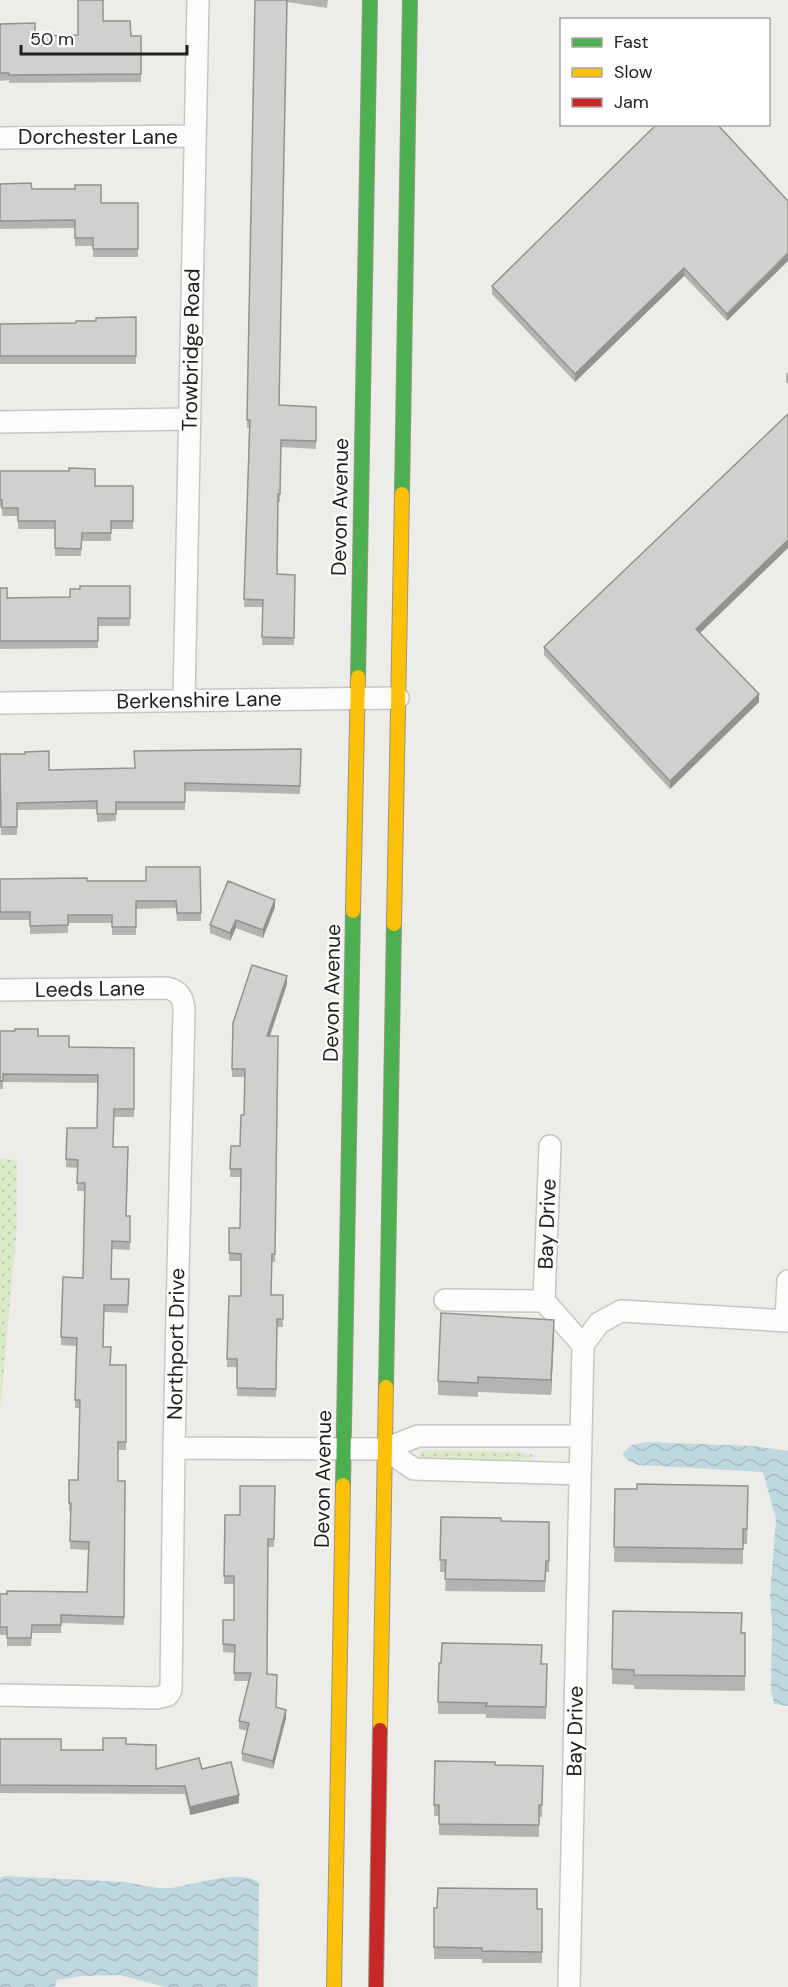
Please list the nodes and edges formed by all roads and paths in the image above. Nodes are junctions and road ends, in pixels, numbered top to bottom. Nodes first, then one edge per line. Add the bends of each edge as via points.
1 (198, 0) edge
2 (370, 0) edge
3 (410, 0) edge
4 (195, 136) junction
5 (0, 138) edge
6 (190, 419) junction
7 (0, 422) edge
8 (357, 698) junction
9 (398, 698) junction
10 (184, 700) junction
11 (0, 703) edge
12 (0, 990) edge
13 (179, 994) joint
14 (550, 1146) dead end
15 (788, 1281) edge
16 (445, 1300) dead end
17 (544, 1301) junction
18 (787, 1321) edge
19 (583, 1346) junction
20 (581, 1436) junction
21 (174, 1448) junction
22 (345, 1448) junction
23 (385, 1449) junction
24 (580, 1474) junction
25 (0, 1695) edge
26 (334, 1987) edge
27 (376, 1987) edge
28 (569, 1987) edge

1 - 4 street, Trowbridge Road
2 - 8 main road, Devon Avenue
3 - 9 main road
4 - 5 street, Dorchester Lane
4 - 6 street, Trowbridge Road
6 - 7 street
6 - 10 street, Trowbridge Road
8 - 9 street, Berkenshire Lane
8 - 10 street, Berkenshire Lane
8 - 22 main road, Devon Avenue
9 - 23 main road
10 - 11 street, Berkenshire Lane
12 - 13 street, Leeds Lane via 167,988
13 - 21 street, Northport Drive via 184,1010
14 - 17 street, Bay Drive
15 - 18 street
16 - 17 street, Bay Drive
17 - 19 street, Bay Drive
18 - 19 street via 621,1311 599,1323
19 - 20 street, Bay Drive
20 - 23 street via 418,1436
20 - 24 street, Bay Drive
21 - 22 street
21 - 25 street, Northport Drive via 168,1695
22 - 23 street
22 - 26 main road, Devon Avenue
23 - 24 street via 414,1469
23 - 27 main road
24 - 28 street, Bay Drive

